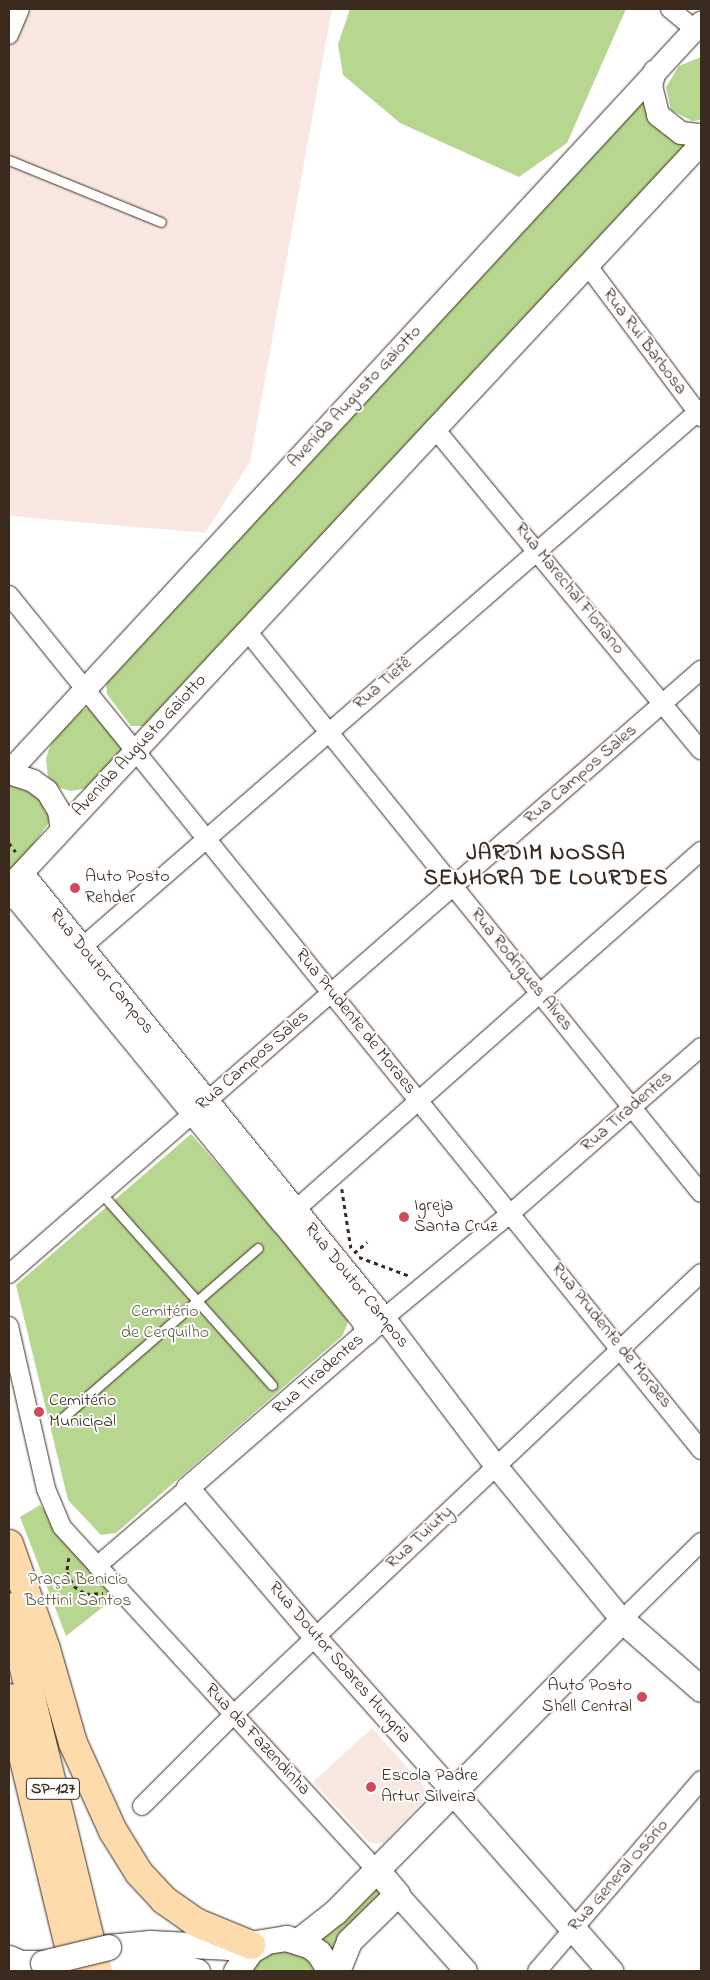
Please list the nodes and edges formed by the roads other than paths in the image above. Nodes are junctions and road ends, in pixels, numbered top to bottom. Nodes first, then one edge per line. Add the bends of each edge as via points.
1 (20, 9) edge
2 (670, 9) edge
3 (699, 29) edge
4 (9, 35) edge
5 (655, 72) junction
6 (701, 135) edge
7 (701, 144) edge
8 (9, 160) edge
9 (161, 222) dead end
10 (588, 266) junction
11 (700, 413) edge
12 (435, 429) junction
13 (538, 550) junction
14 (9, 595) edge
15 (247, 631) junction
16 (701, 670) edge
17 (86, 689) junction
18 (663, 704) junction
19 (327, 732) junction
20 (136, 749) junction
21 (701, 750) edge
22 (9, 772) edge
23 (62, 829) junction
24 (206, 838) junction
25 (701, 851) edge
26 (15, 880) edge
27 (452, 887) junction
28 (9, 896) edge
29 (74, 953) junction
30 (332, 992) junction
31 (540, 993) junction
32 (701, 1047) edge
33 (419, 1101) junction
34 (632, 1107) junction
35 (200, 1108) junction
36 (101, 1193) junction
37 (701, 1193) edge
38 (511, 1213) junction
39 (289, 1216) junction
40 (258, 1248) dead end
41 (701, 1273) edge
42 (9, 1274) edge
43 (197, 1301) junction
44 (384, 1318) junction
45 (9, 1326) edge
46 (367, 1333) junction
47 (621, 1348) junction
48 (272, 1385) dead end
49 (60, 1420) dead end
50 (701, 1450) edge
51 (496, 1466) junction
52 (188, 1488) junction
53 (701, 1542) edge
54 (9, 1544) edge
55 (97, 1566) junction
56 (9, 1607) edge
57 (622, 1620) junction
58 (315, 1637) junction
59 (701, 1689) edge
60 (9, 1698) edge
61 (234, 1714) junction
62 (701, 1780) edge
63 (452, 1791) junction
64 (142, 1806) dead end
65 (375, 1868) junction
66 (397, 1894) junction
67 (574, 1929) junction
68 (298, 1941) junction
69 (256, 1944) junction
70 (9, 1958) edge
71 (106, 1965) edge
72 (75, 1971) edge
73 (197, 1971) edge
74 (236, 1971) edge
75 (330, 1971) edge
76 (337, 1971) edge
77 (466, 1971) edge
78 (537, 1971) edge
79 (610, 1971) edge

1 - 4 street
2 - 3 street
3 - 5 street, Avenida Augusto Gaiotto
5 - 6 street via 651,86 658,115 681,133
5 - 17 street, Avenida Augusto Gaiotto
7 - 10 street, Avenida Augusto Gaiotto
8 - 9 lane
10 - 11 street, Rua Rui Barbosa
10 - 12 street, Avenida Augusto Gaiotto
11 - 13 street, Rua Tietê
12 - 13 street, Rua Marechal Floriano
12 - 15 street, Avenida Augusto Gaiotto
13 - 18 street, Rua Marechal Floriano
13 - 19 street, Rua Tietê
14 - 17 street, Rua Prudente de Moraes
15 - 19 street, Rua Rodrigues Alves
15 - 20 street, Avenida Augusto Gaiotto
16 - 18 street, Rua Campos Sales
17 - 20 street, Rua Prudente de Moraes
17 - 22 street, Avenida Augusto Gaiotto
18 - 21 street, Rua Marechal Floriano
18 - 27 street, Rua Campos Sales
19 - 24 street, Rua Tietê
19 - 27 street, Rua Rodrigues Alves
20 - 23 street, Avenida Augusto Gaiotto
20 - 24 street, Rua Prudente de Moraes
22 - 23 street via 34,781 47,791 59,811
23 - 26 street, Avenida Augusto Gaiotto
24 - 29 street, Rua Tietê
24 - 30 street, Rua Prudente de Moraes
25 - 31 street
26 - 29 street, Rua Doutor Campos
27 - 30 street, Rua Campos Sales
27 - 31 street, Rua Rodrigues Alves
28 - 29 street, Rua Doutor Campos via 18,900
29 - 35 street, Rua Doutor Campos
30 - 33 street, Rua Prudente de Moraes
30 - 35 street, Rua Campos Sales
31 - 33 street
31 - 34 street, Rua Rodrigues Alves
32 - 34 street, Rua Tiradentes
33 - 38 street, Rua Prudente de Moraes
33 - 39 street
34 - 37 street, Rua Rodrigues Alves
34 - 38 street, Rua Tiradentes
35 - 36 street, Rua Campos Sales
35 - 39 street, Rua Doutor Campos
36 - 42 street, Rua Campos Sales
36 - 43 lane
38 - 44 street, Rua Tiradentes
38 - 47 street, Rua Prudente de Moraes
39 - 44 street, Rua Doutor Campos
39 - 46 street, Rua Doutor Campos via 363,1321
40 - 43 lane
41 - 47 street, Rua Tuiuty
43 - 48 lane
43 - 49 lane
44 - 46 street, Rua Tiradentes
44 - 51 street, Rua Doutor Campos
45 - 55 street, Rua da Fazendinha via 51,1506 62,1527
46 - 52 street, Rua Tiradentes
47 - 50 street, Rua Prudente de Moraes
47 - 51 street, Rua Tuiuty
51 - 57 street, Rua Doutor Campos
51 - 58 street, Rua Tuiuty
52 - 55 street, Rua Tiradentes
52 - 58 street, Rua Doutor Soares Hungria
53 - 57 street
54 - 69 highway via 46,1650 73,1743 113,1831 140,1873 164,1900 195,1922
55 - 61 street, Rua da Fazendinha
56 - 71 highway, SP-127
57 - 59 main road, Rua Doutor Campos
57 - 63 main road
58 - 61 street, Rua Tuiuty
58 - 63 street, Rua Doutor Soares Hungria
60 - 72 highway, SP-127
61 - 64 street, Rua Tuiuty
61 - 65 street, Rua da Fazendinha
62 - 67 street, Rua General Osório
63 - 65 main road
63 - 67 main road, Rua Doutor Soares Hungria
65 - 66 main road, Rua da Fazendinha
65 - 68 main road via 335,1912
66 - 76 main road via 349,1941
66 - 77 street, Rua da Fazendinha
67 - 78 street, Rua General Osório
67 - 79 main road, Rua Doutor Soares Hungria
68 - 69 main road via 274,1940
68 - 75 main road via 319,1953
69 - 71 main road via 150,1943
69 - 74 main road
70 - 71 main road, bridge via 20,1963
71 - 73 main road via 170,1964

